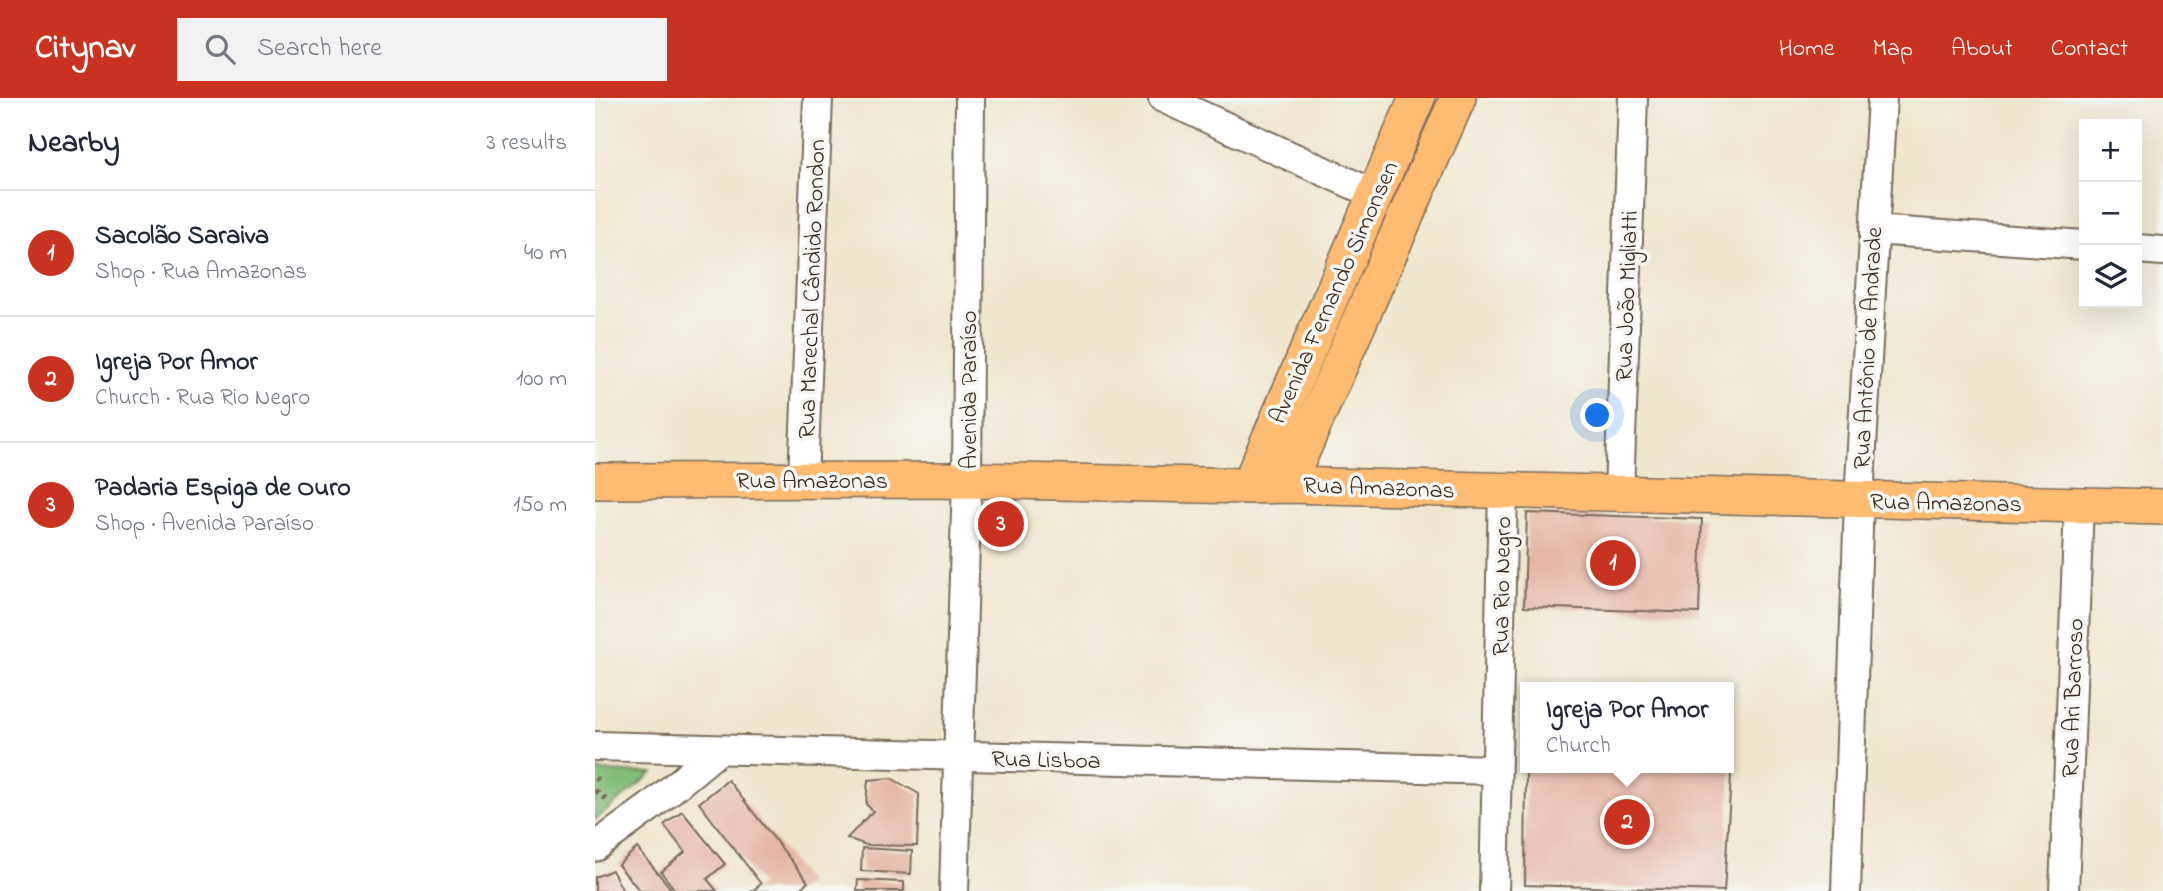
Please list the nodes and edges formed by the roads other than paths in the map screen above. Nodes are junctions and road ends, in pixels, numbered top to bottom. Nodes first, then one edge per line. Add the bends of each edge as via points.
1 (818, 98) edge
2 (969, 98) edge
3 (1163, 98) edge
4 (1417, 98) edge
5 (1458, 98) edge
6 (1633, 98) edge
7 (1882, 98) edge
8 (1376, 195) junction
9 (1874, 230) junction
10 (2079, 245) edge
11 (2142, 249) edge
12 (2163, 251) edge
13 (803, 480) junction
14 (967, 480) junction
15 (595, 481) edge
16 (1287, 485) junction
17 (1249, 486) junction
18 (1503, 491) junction
19 (1619, 494) junction
20 (1859, 499) junction
21 (2079, 505) junction
22 (2163, 507) edge
23 (595, 746) edge
24 (719, 750) junction
25 (960, 756) junction
26 (1496, 770) junction
27 (595, 847) edge
28 (954, 891) edge
29 (1494, 891) edge
30 (1846, 891) edge
31 (2064, 891) edge

1 - 13 street, Rua Marechal Cândido Rondon
2 - 14 street, Avenida Paraíso
3 - 8 street
4 - 8 main road, Avenida Fernando Simonsen
5 - 16 main road, Avenida Fernando Simonsen
6 - 19 street, Rua João Migliatti
7 - 9 street, Rua Antônio de Andrade
8 - 17 main road, Avenida Fernando Simonsen
9 - 10 street
9 - 20 street, Rua Antônio de Andrade
11 - 12 street
13 - 14 main road, Rua Amazonas
13 - 15 main road, Rua Amazonas
14 - 17 main road, Rua Amazonas
14 - 25 street, Avenida Paraíso
16 - 17 main road, Rua Amazonas
16 - 18 main road, Rua Amazonas
18 - 19 main road, Rua Amazonas
18 - 26 street, Rua Rio Negro
19 - 20 main road, Rua Amazonas
20 - 21 main road, Rua Amazonas
20 - 30 street, Rua Antônio de Andrade
21 - 22 main road, Rua Amazonas
21 - 31 street, Rua Ari Barroso
23 - 24 street, Rua Lisboa
24 - 25 street, Rua Lisboa
24 - 27 street
25 - 26 street, Rua Lisboa
25 - 28 street, Avenida Paraíso
26 - 29 street, Rua Rio Negro

